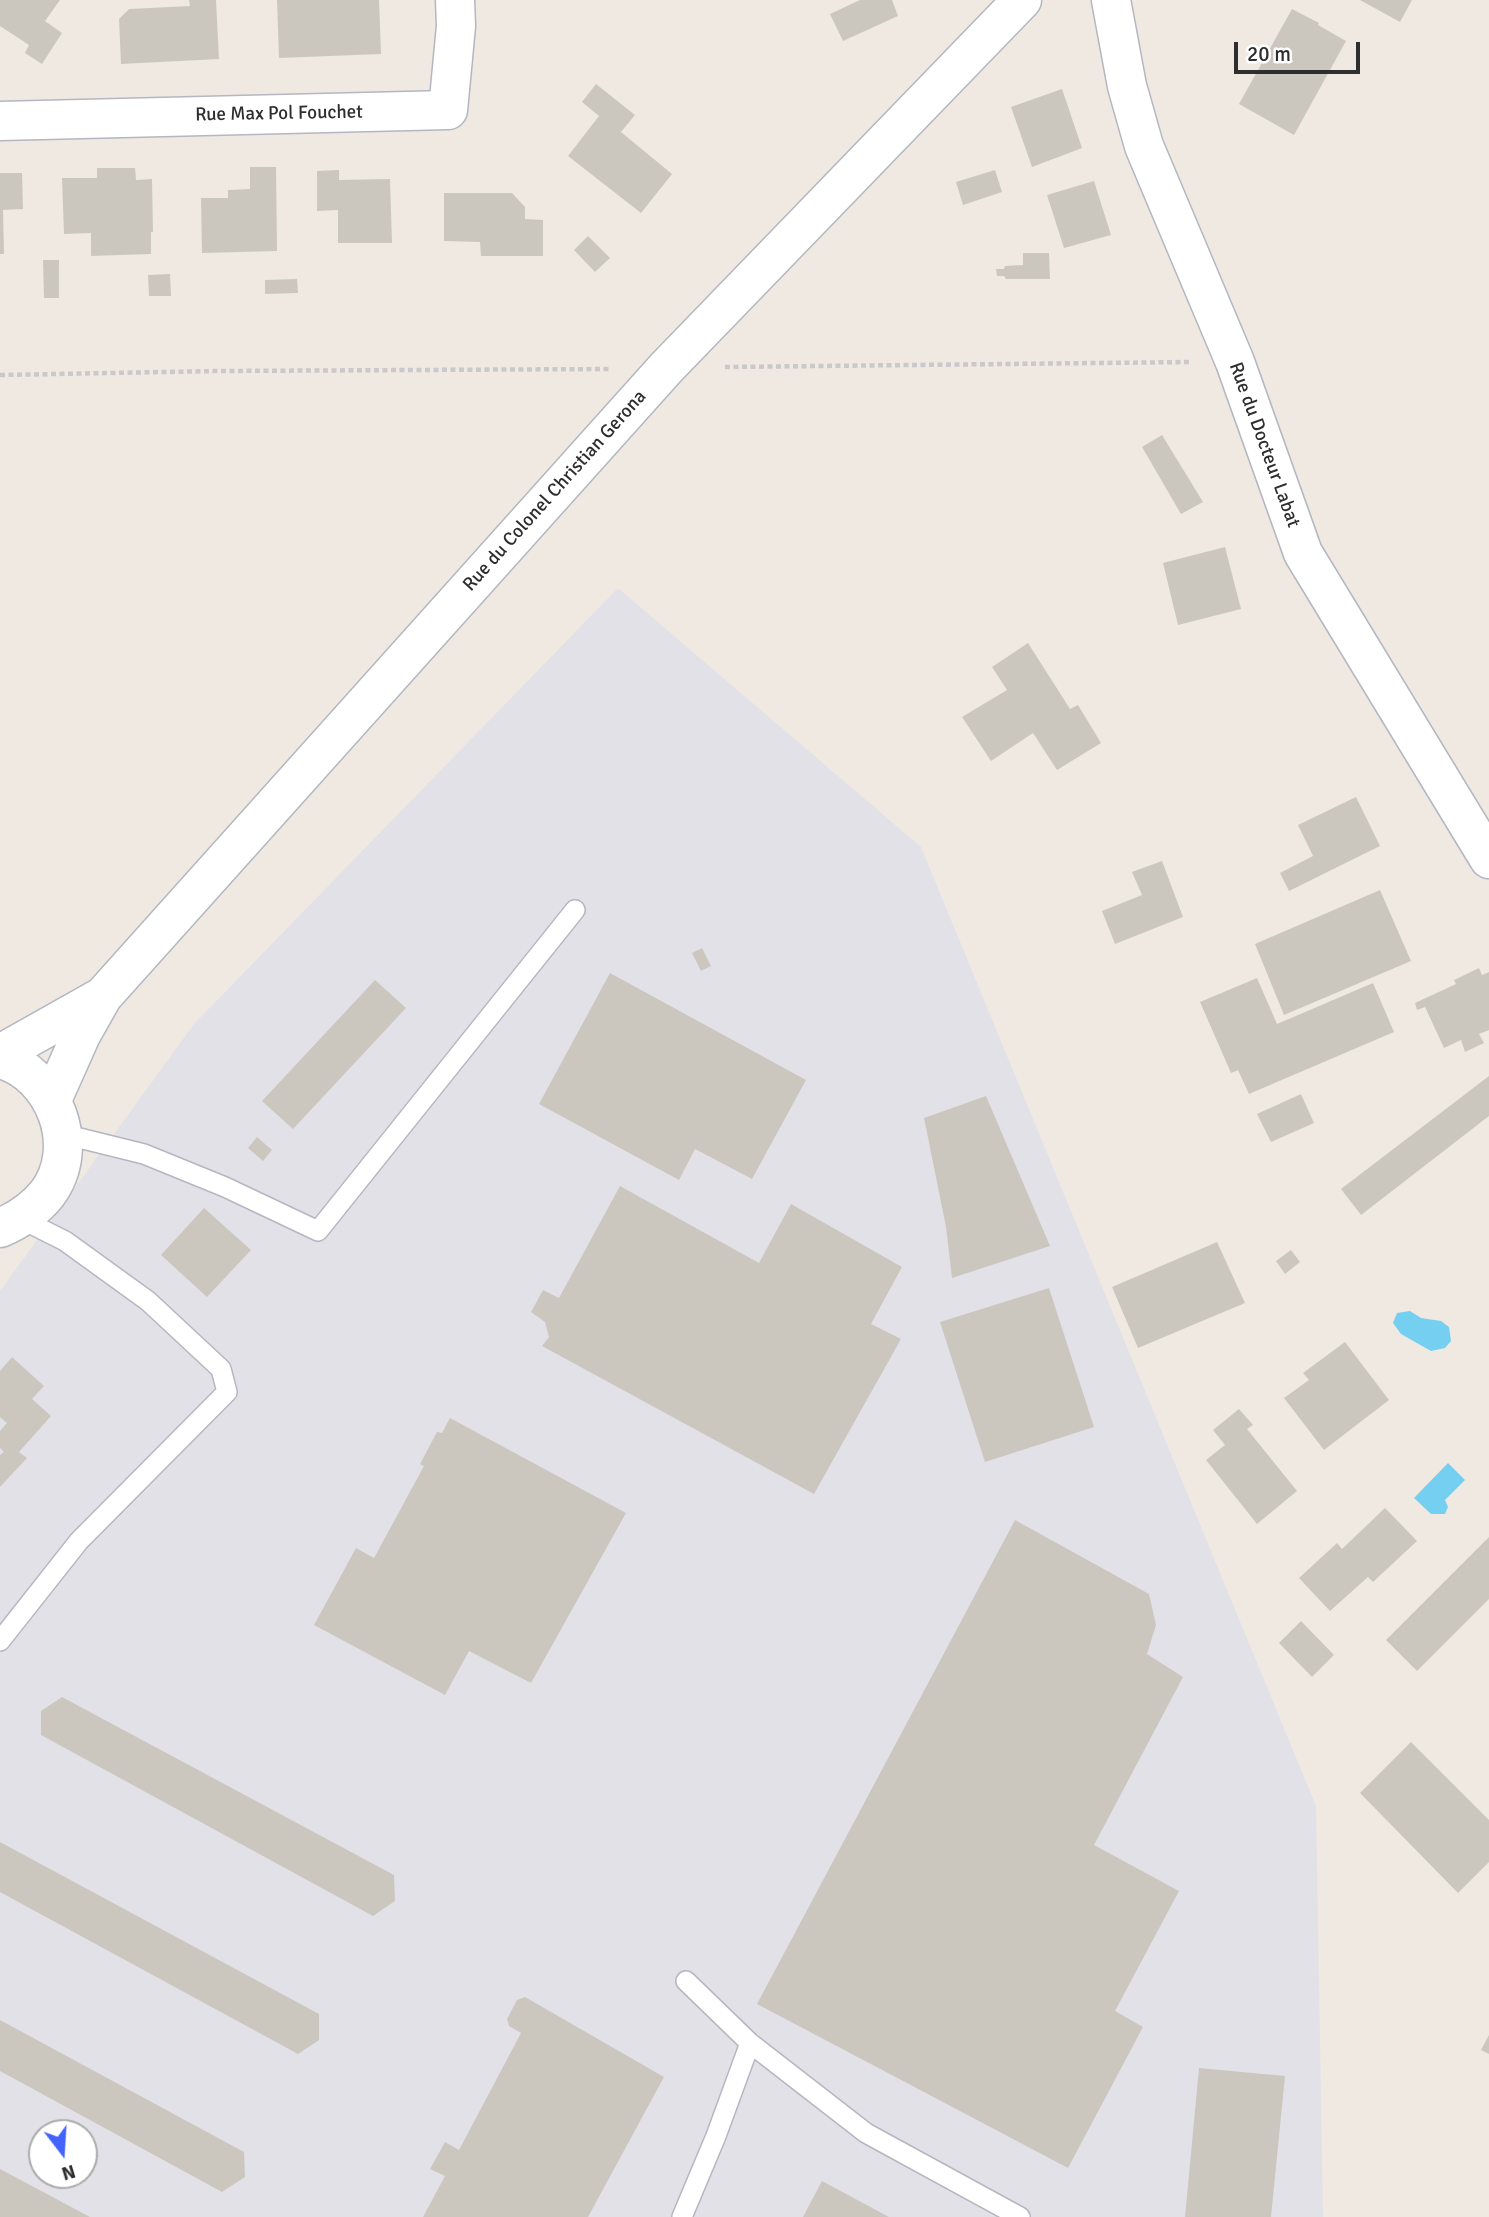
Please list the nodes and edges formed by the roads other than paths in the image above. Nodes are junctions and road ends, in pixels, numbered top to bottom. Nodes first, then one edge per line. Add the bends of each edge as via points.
1 (455, 0) edge
2 (1022, 0) edge
3 (1111, 0) edge
4 (0, 121) edge
5 (1489, 859) edge
6 (575, 910) dead end
7 (103, 996) junction
8 (0, 1056) edge
9 (57, 1117) junction
10 (10, 1223) edge
11 (0, 1641) edge
12 (686, 1981) dead end
13 (750, 2043) junction
14 (682, 2217) edge
15 (1020, 2217) edge

1 - 4 street, Rue Max Pol Fouchet via 448,110
2 - 7 street, Rue du Colonel Christian Gerona via 666,368
3 - 5 street, Rue du Docteur Labat via 1144,146 1235,362 1303,553
6 - 9 lane via 318,1231
7 - 8 street, Rue du Colonel Christian Gerona
7 - 9 street, Rue du Colonel Christian Gerona via 81,1035
8 - 9 street via 38,1080
9 - 10 street, Rue du Colonel Christian Gerona via 61,1164 49,1191 28,1214
10 - 11 lane via 65,1241 148,1301 221,1369 227,1392 79,1541
12 - 13 lane
13 - 14 lane
13 - 15 lane via 866,2133

